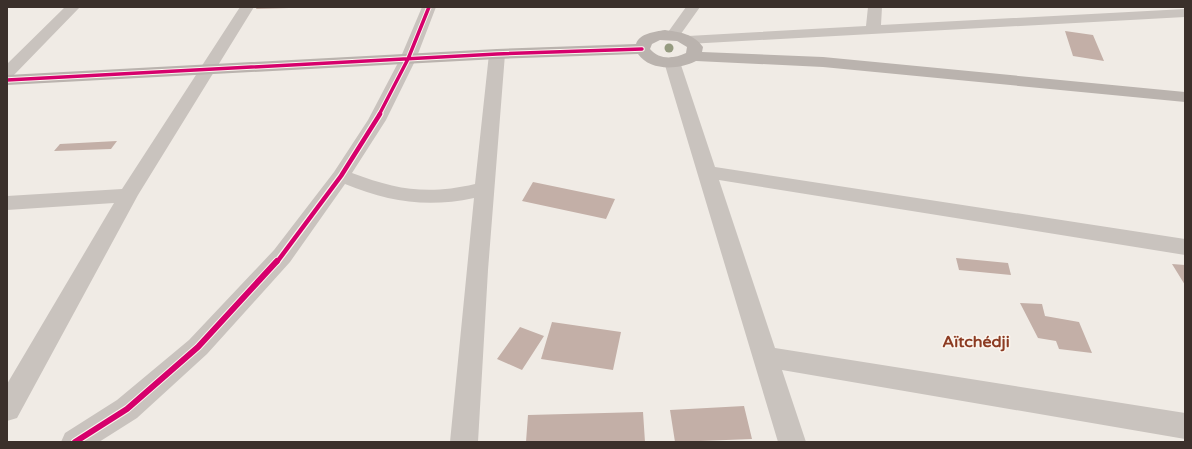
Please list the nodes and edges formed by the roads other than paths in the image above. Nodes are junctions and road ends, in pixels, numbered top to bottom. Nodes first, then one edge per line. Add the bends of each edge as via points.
1 (73, 7) edge
2 (247, 7) edge
3 (429, 7) edge
4 (693, 7) edge
5 (875, 7) edge
6 (1047, 13) edge
7 (1184, 14) edge
8 (872, 29) junction
9 (680, 38) junction
10 (642, 49) junction
11 (497, 54) junction
12 (692, 56) junction
13 (408, 59) junction
14 (672, 62) junction
15 (209, 69) junction
16 (7, 73) edge
17 (7, 80) edge
18 (1185, 97) edge
19 (707, 172) junction
20 (341, 176) junction
21 (484, 189) junction
22 (128, 195) junction
23 (7, 204) edge
24 (1185, 247) edge
25 (766, 357) junction
26 (7, 409) edge
27 (1185, 426) edge
28 (75, 442) edge
29 (464, 442) edge
30 (792, 442) edge

1 - 16 street
2 - 15 street
3 - 13 street
4 - 9 street
5 - 8 street
6 - 7 street
6 - 8 street
8 - 9 street
9 - 10 street via 665,35 650,38 645,41
9 - 12 street via 695,48
10 - 11 street
10 - 14 street via 648,57
11 - 13 street
11 - 21 street
12 - 14 street
12 - 18 street via 823,62
13 - 15 street
13 - 20 street via 377,120
14 - 19 street
15 - 17 street
15 - 22 street
19 - 24 street
19 - 25 street
20 - 21 street via 383,191 409,196 436,197
20 - 28 street via 282,256 198,347 127,409
21 - 29 street
22 - 23 street
22 - 26 street
25 - 27 street
25 - 30 street

